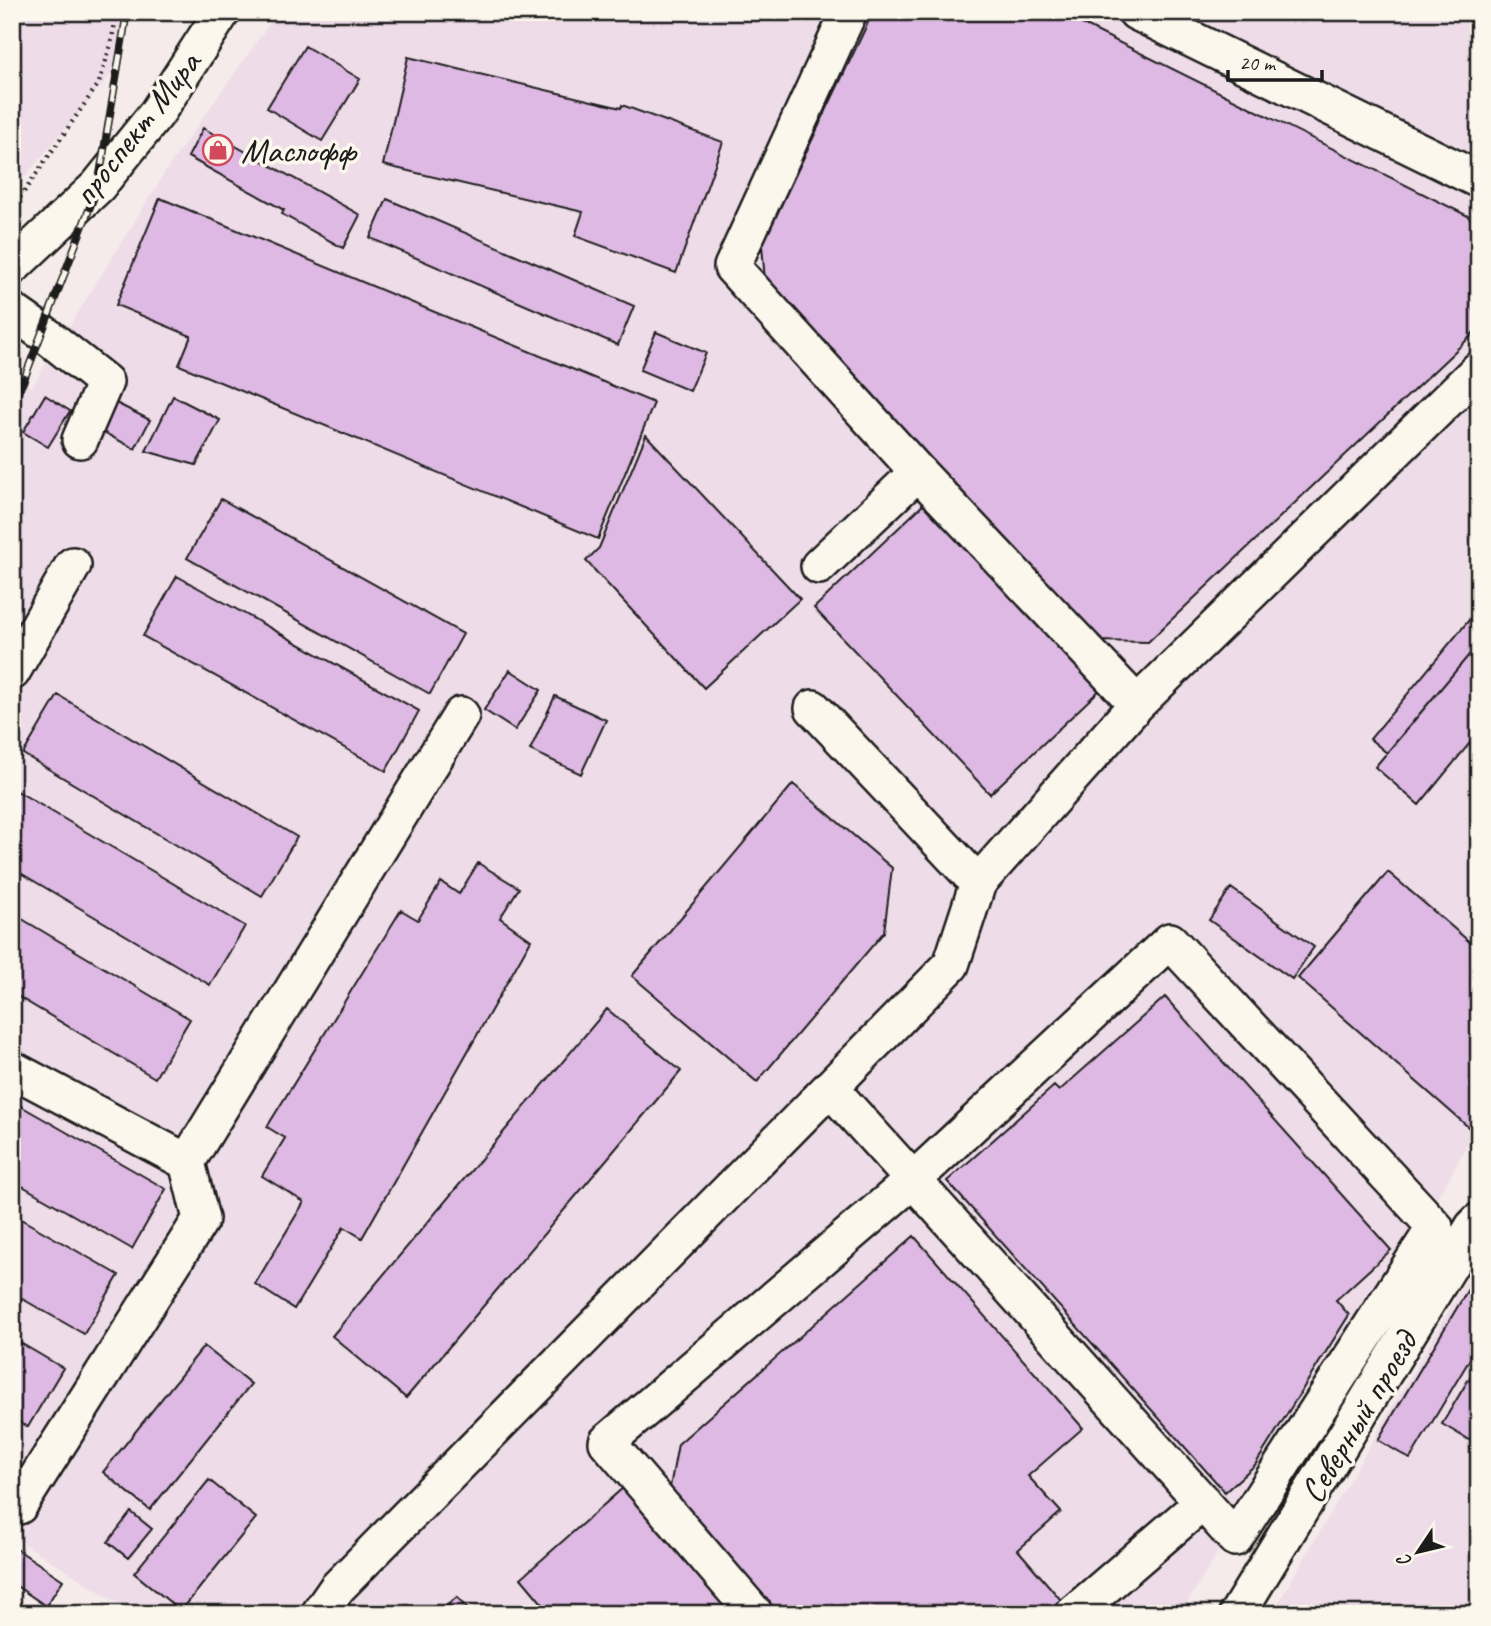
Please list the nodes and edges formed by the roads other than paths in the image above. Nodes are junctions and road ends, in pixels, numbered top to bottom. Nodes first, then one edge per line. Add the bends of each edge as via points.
1 (222, 12) edge
2 (849, 12) edge
3 (1136, 12) edge
4 (1479, 180) edge
5 (12, 267) edge
6 (12, 311) edge
7 (1479, 369) edge
8 (80, 440) dead end
9 (918, 472) junction
10 (73, 565) dead end
11 (819, 566) dead end
12 (12, 672) edge
13 (1137, 704) junction
14 (813, 708) dead end
15 (461, 715) dead end
16 (978, 883) junction
17 (12, 1069) edge
18 (830, 1088) junction
19 (187, 1163) junction
20 (913, 1180) junction
21 (1479, 1221) edge
22 (1203, 1502) junction
23 (19, 1506) dead end
24 (319, 1614) edge
25 (755, 1614) edge
26 (1073, 1614) edge
27 (1237, 1614) edge

1 - 5 street, проспект Мира via 157,113 98,187
2 - 9 street via 732,267
3 - 4 street
6 - 8 street via 105,382
7 - 13 street
9 - 11 street
9 - 13 street
10 - 12 street
13 - 16 street
14 - 16 street
15 - 19 street
16 - 18 street via 951,965
17 - 19 street
18 - 20 street
18 - 24 street via 337,1588
19 - 23 street via 201,1219
20 - 22 street
20 - 22 street via 1170,941 1435,1227 1235,1538
20 - 25 street via 607,1442
21 - 27 street, Северный проезд
22 - 26 street

